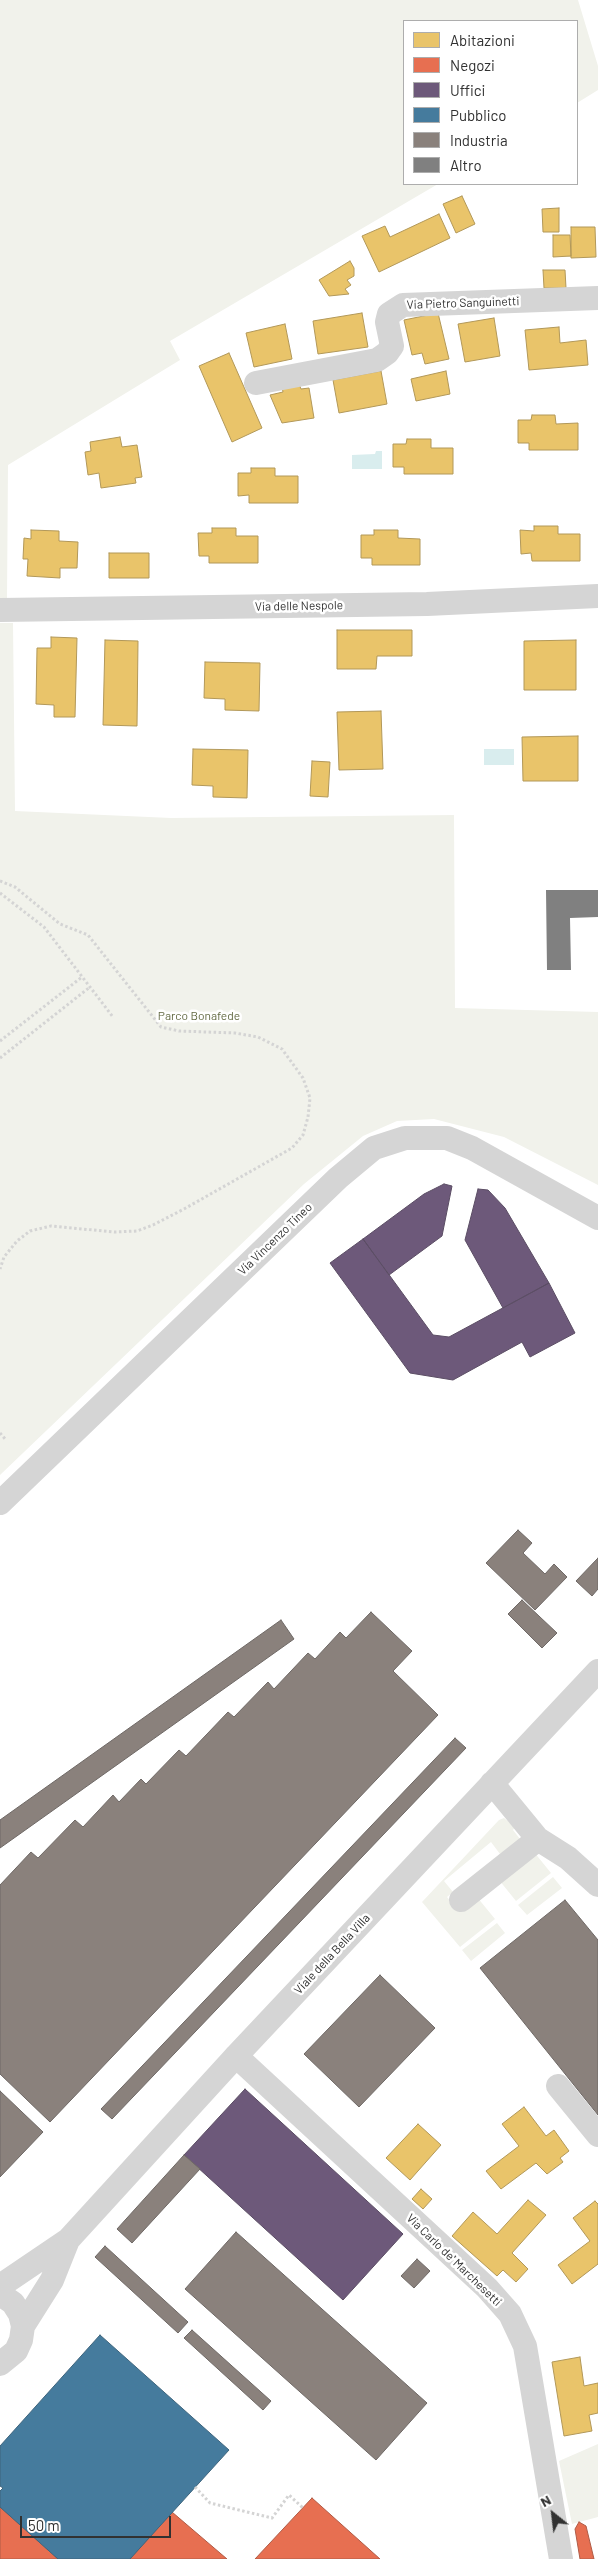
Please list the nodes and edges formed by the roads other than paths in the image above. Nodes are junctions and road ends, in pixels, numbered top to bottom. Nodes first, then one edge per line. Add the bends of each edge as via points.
1 (598, 298) edge
2 (256, 383) dead end
3 (598, 596) edge
4 (0, 610) edge
5 (598, 1218) edge
6 (0, 1503) edge
7 (598, 1671) edge
8 (492, 1783) junction
9 (538, 1839) junction
10 (598, 1885) edge
11 (461, 1900) dead end
12 (236, 2056) junction
13 (558, 2086) dead end
14 (598, 2135) edge
15 (68, 2240) junction
16 (0, 2286) edge
17 (0, 2294) edge
18 (23, 2326) junction
19 (0, 2364) edge
20 (561, 2559) edge

1 - 2 street, Via Pietro Sanguinetti via 403,305 389,314 387,322 392,346 377,360
3 - 4 street, Via delle Nespole via 427,604
5 - 6 street, Via Vincenzo Tineo via 472,1148 447,1138 405,1138 374,1148 331,1185
7 - 8 street, Viale della Bella Villa
8 - 9 street
8 - 12 street, Viale della Bella Villa
9 - 10 street via 568,1858
9 - 11 street
12 - 15 street, Viale della Bella Villa
12 - 20 street, Via Carlo de' Marchesetti via 487,2288 510,2314 525,2346
13 - 14 street
15 - 16 street, Viale della Bella Villa
15 - 18 street, Viale della Bella Villa via 52,2280
17 - 18 street via 13,2303
18 - 19 street, Viale della Bella Villa via 16,2351

